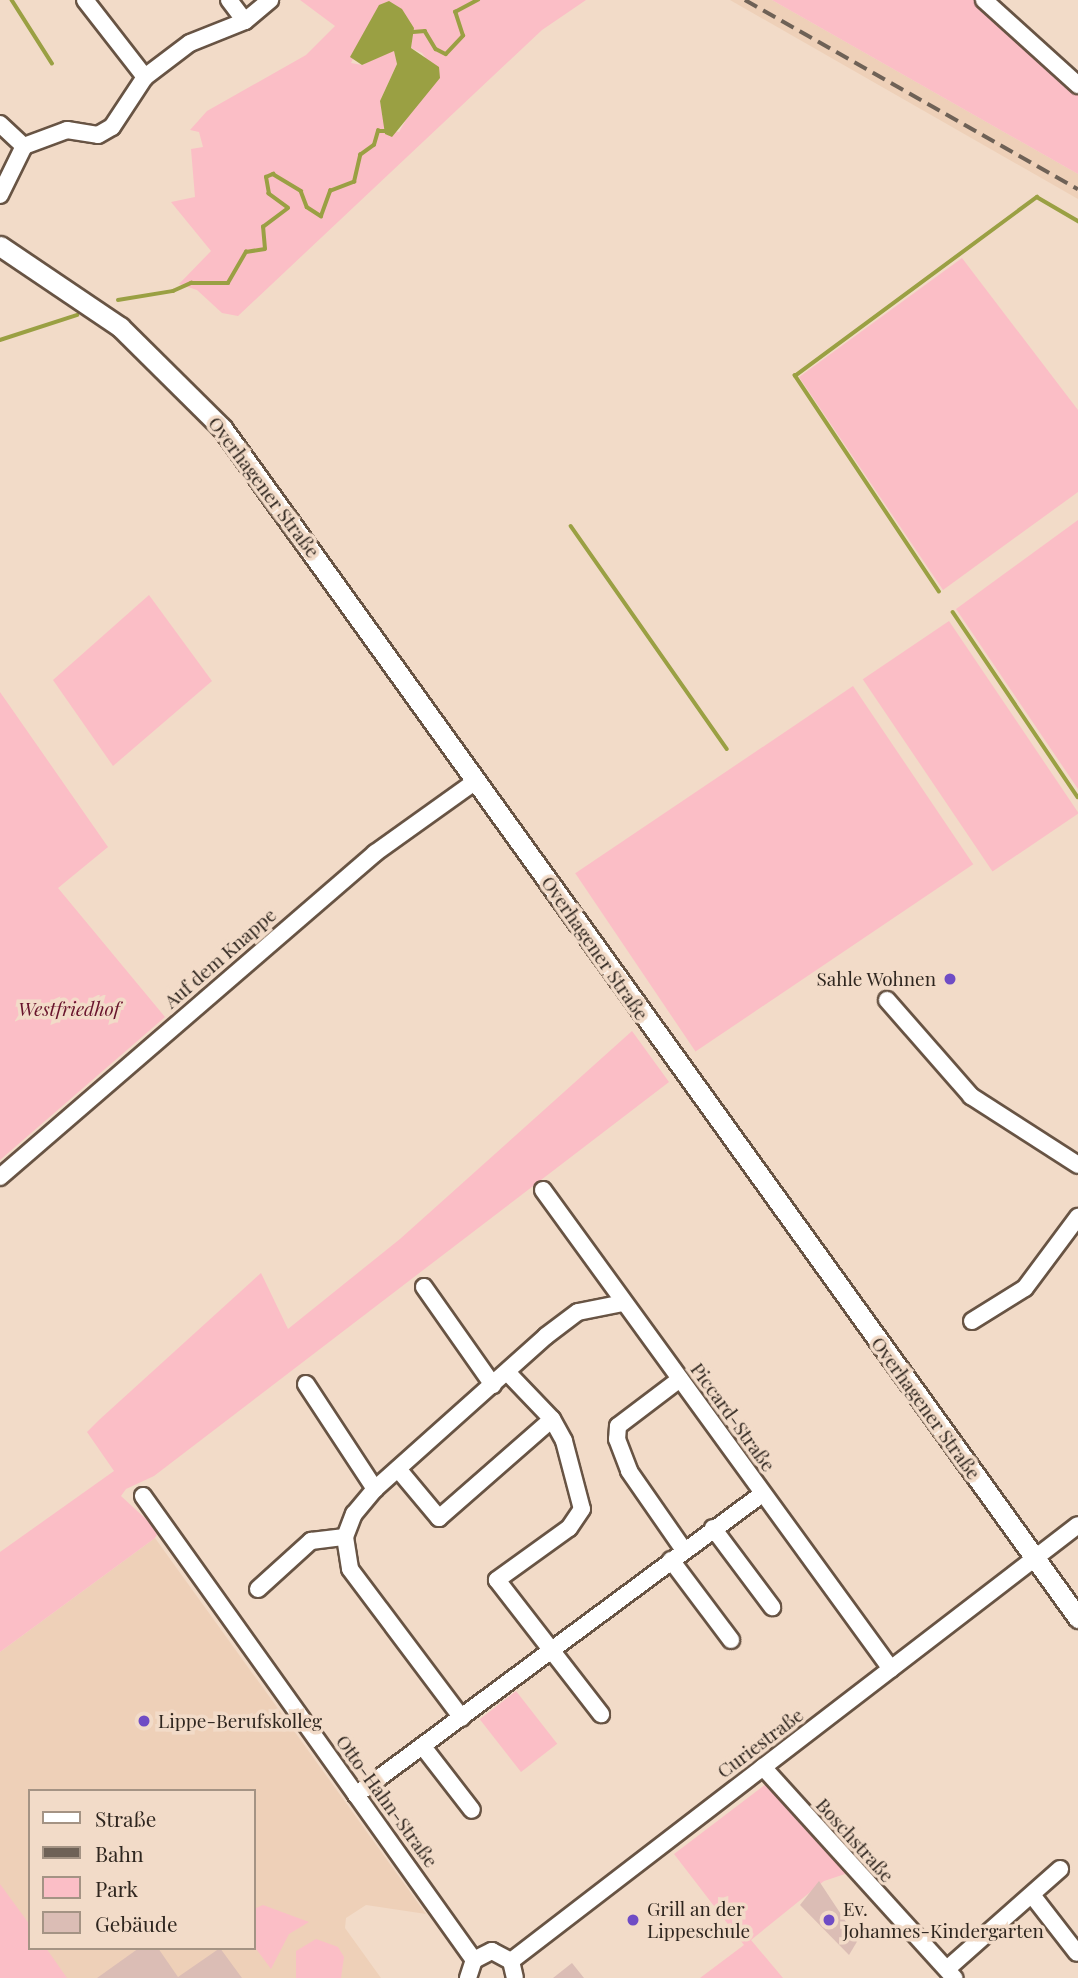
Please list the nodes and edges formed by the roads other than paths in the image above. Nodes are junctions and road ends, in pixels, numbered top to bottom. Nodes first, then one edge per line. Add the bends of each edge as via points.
1 (85, 0) edge
2 (229, 0) edge
3 (270, 0) edge
4 (984, 0) edge
5 (245, 20) junction
6 (145, 77) junction
7 (1078, 85) edge
8 (0, 124) edge
9 (24, 146) junction
10 (0, 195) edge
11 (0, 246) edge
12 (476, 781) junction
13 (887, 1000) dead end
14 (1078, 1165) edge
15 (0, 1177) edge
16 (542, 1190) dead end
17 (1078, 1217) edge
18 (424, 1287) dead end
19 (623, 1303) junction
20 (972, 1321) dead end
21 (508, 1372) junction
22 (680, 1379) junction
23 (306, 1384) dead end
24 (493, 1385) junction
25 (552, 1419) junction
26 (398, 1469) junction
27 (375, 1489) junction
28 (762, 1494) junction
29 (143, 1496) dead end
30 (1078, 1525) edge
31 (713, 1528) junction
32 (345, 1537) junction
33 (677, 1555) junction
34 (1035, 1559) junction
35 (258, 1589) dead end
36 (772, 1607) dead end
37 (1078, 1618) edge
38 (731, 1640) dead end
39 (553, 1650) junction
40 (891, 1669) junction
41 (601, 1714) dead end
42 (462, 1718) junction
43 (424, 1748) junction
44 (763, 1767) junction
45 (356, 1796) junction
46 (472, 1810) dead end
47 (1060, 1869) dead end
48 (1032, 1895) junction
49 (1077, 1954) edge
50 (474, 1960) junction
51 (511, 1961) junction
52 (950, 1974) edge
53 (468, 1978) edge
54 (515, 1978) edge

1 - 6 street
2 - 5 street
3 - 5 street
4 - 7 street
5 - 6 street via 190,43
6 - 9 street via 113,127 98,135 66,130
8 - 9 street
9 - 10 street
11 - 12 main road, Overhagener Straße via 87,300 153,355 222,428
12 - 15 street, Auf dem Knappe via 375,853
12 - 34 main road, Overhagener Straße
13 - 14 street via 971,1096
16 - 19 street, Piccard-Straße
17 - 20 street via 1025,1288
18 - 24 street
19 - 21 street via 578,1312
19 - 22 street, Piccard-Straße
21 - 24 street
21 - 25 street
22 - 28 street, Piccard-Straße
22 - 33 street via 618,1426 617,1439
23 - 27 street
24 - 26 street
25 - 26 street via 439,1518
25 - 39 street via 579,1483 582,1509 569,1528 497,1580
26 - 27 street
27 - 32 street via 354,1514
28 - 31 street
28 - 40 street, Piccard-Straße
29 - 45 street, Otto-Hahn-Straße
30 - 34 street, Curiestraße
31 - 33 street
31 - 36 street
32 - 35 street via 311,1541
32 - 42 street via 350,1569
33 - 38 street
33 - 39 street
34 - 37 main road, Overhagener Straße
34 - 40 street, Curiestraße
39 - 41 street
39 - 42 street
40 - 44 street, Curiestraße
42 - 43 street
43 - 45 street
43 - 46 street
44 - 51 street, Curiestraße
44 - 52 street, Boschstraße
45 - 50 street, Otto-Hahn-Straße
47 - 48 street, Boschstraße
48 - 49 street
48 - 52 street, Boschstraße
50 - 51 street via 492,1951
50 - 53 street
51 - 54 street

